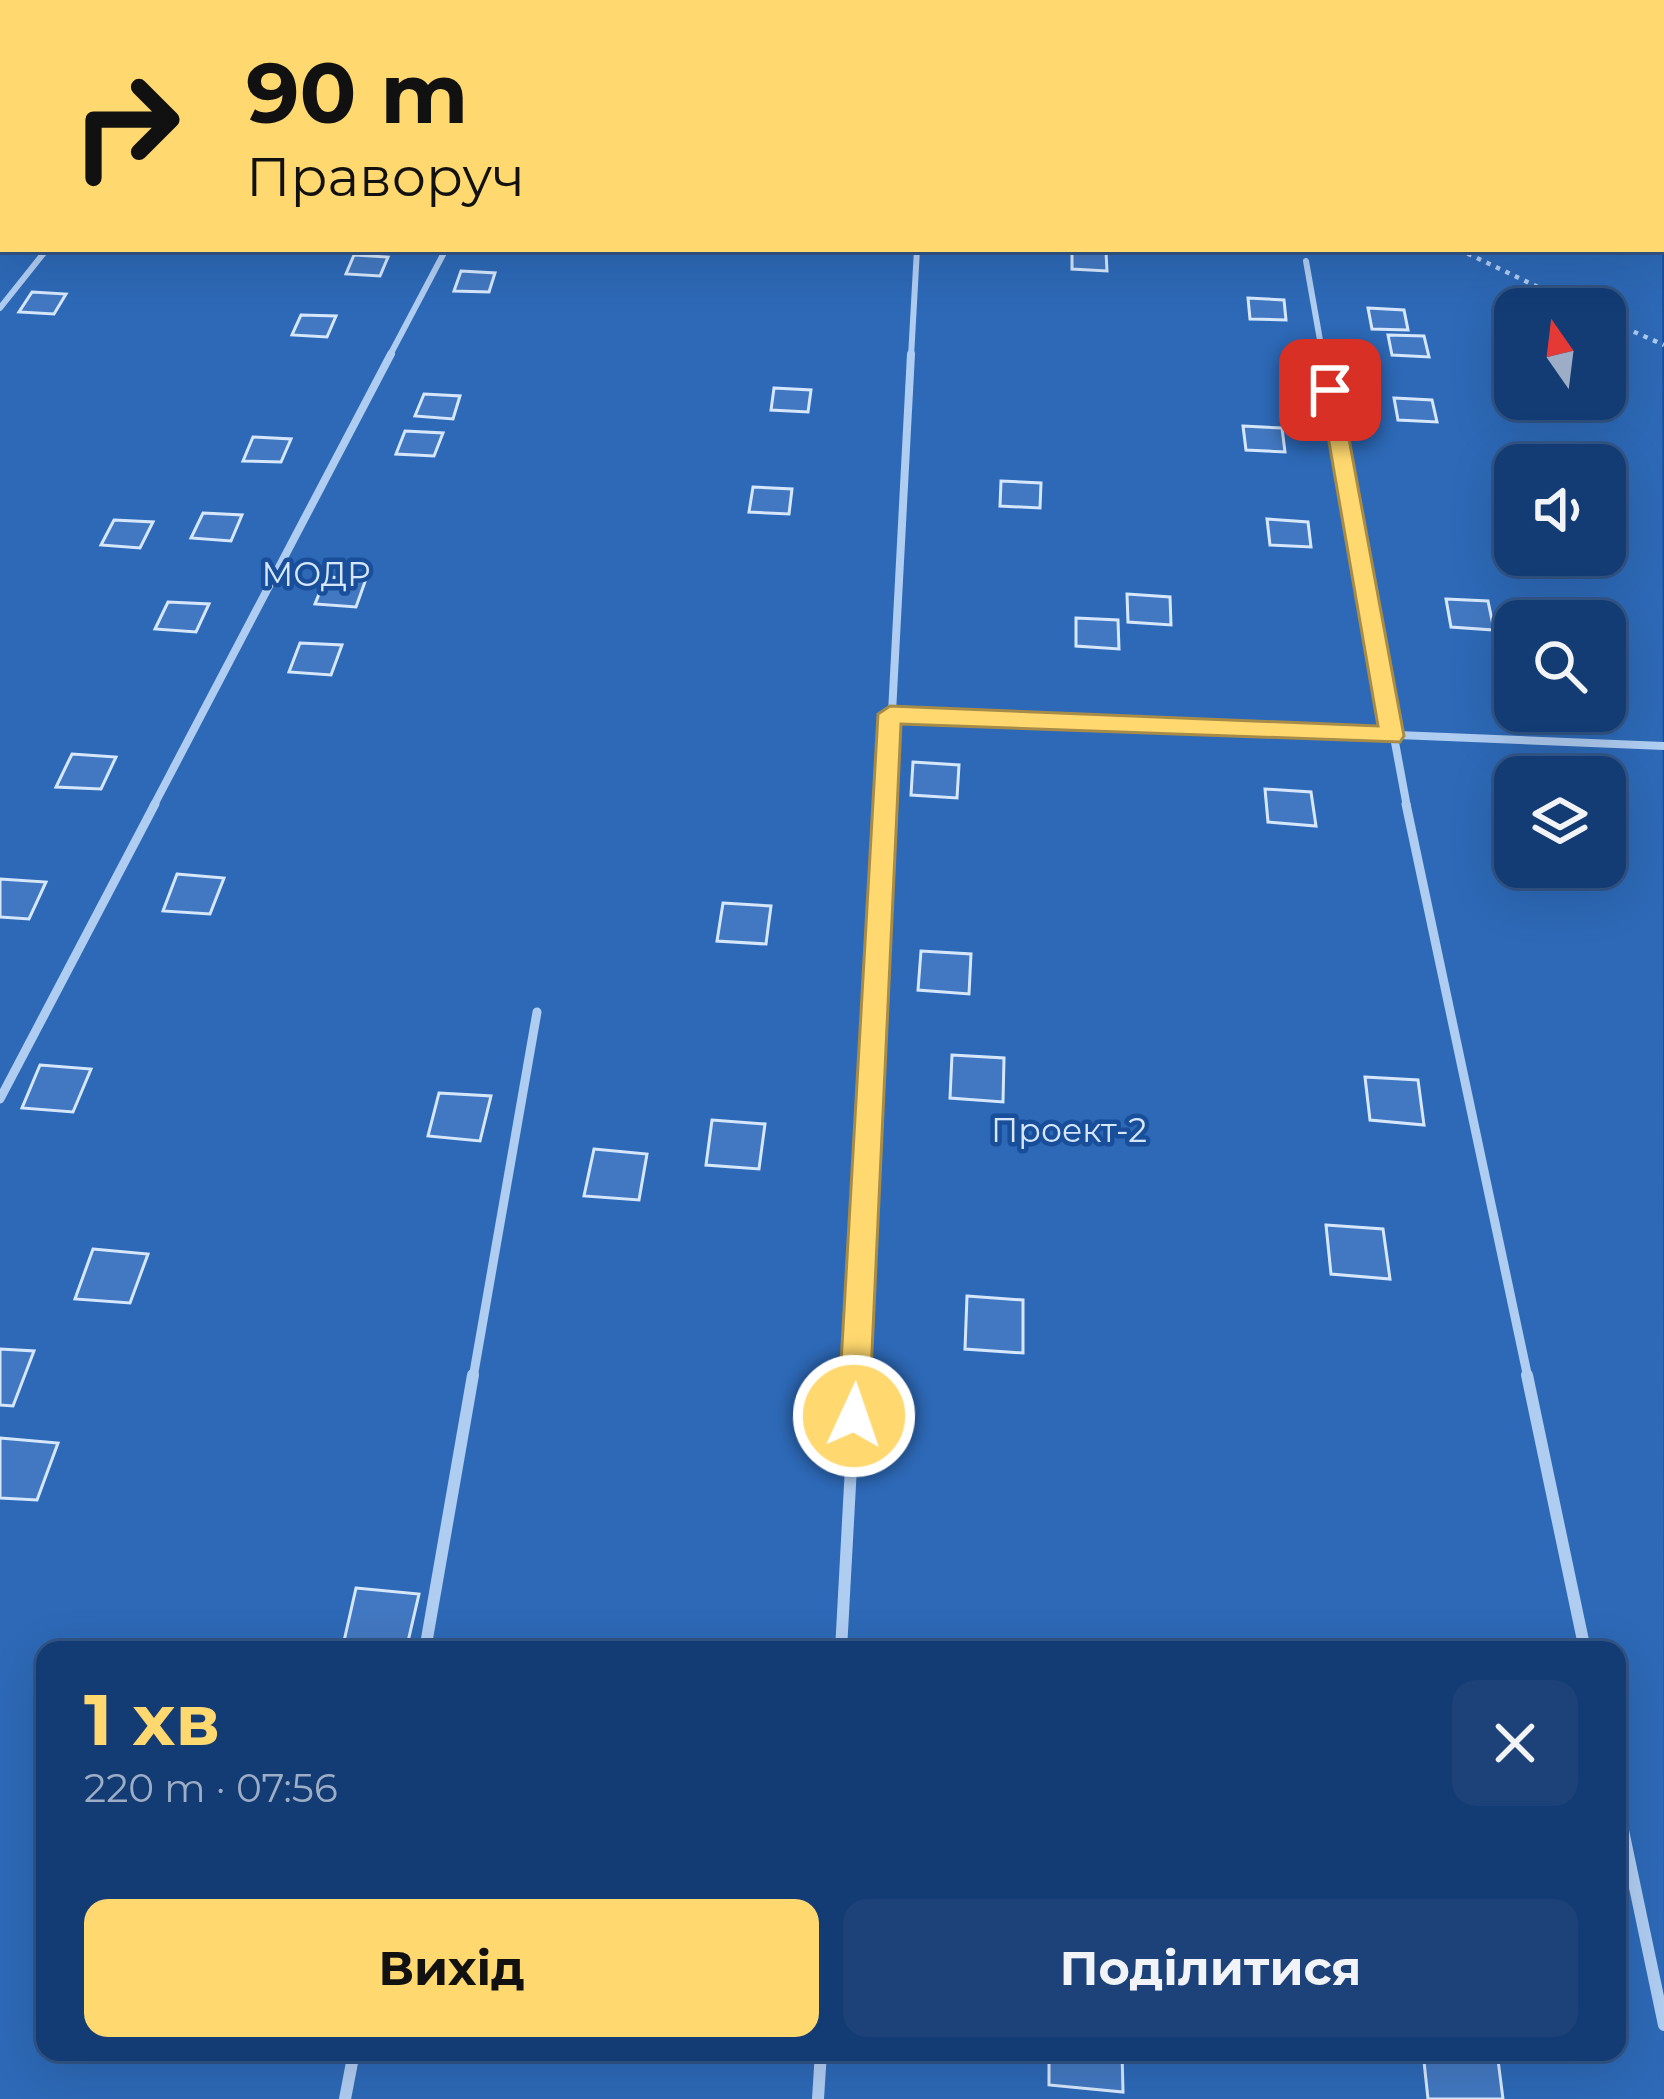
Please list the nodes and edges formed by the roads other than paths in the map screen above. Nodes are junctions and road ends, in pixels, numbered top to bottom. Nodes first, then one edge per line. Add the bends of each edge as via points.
1 (45, 252) edge
2 (444, 252) edge
3 (917, 252) edge
4 (1306, 261) dead end
5 (0, 308) edge
6 (890, 714) junction
7 (1392, 736) junction
8 (1664, 746) edge
9 (537, 1012) dead end
10 (0, 1100) edge
11 (426, 1641) edge
12 (842, 1641) edge
13 (1583, 1641) edge
14 (1626, 1845) edge
15 (1664, 2025) edge
16 (352, 2061) edge
17 (820, 2061) edge
18 (346, 2099) edge
19 (818, 2099) edge

1 - 5 lane
2 - 10 lane
3 - 6 lane
4 - 7 lane
6 - 7 lane
6 - 12 lane
7 - 8 lane
7 - 13 lane
9 - 11 lane
14 - 15 lane
16 - 18 lane
17 - 19 lane

